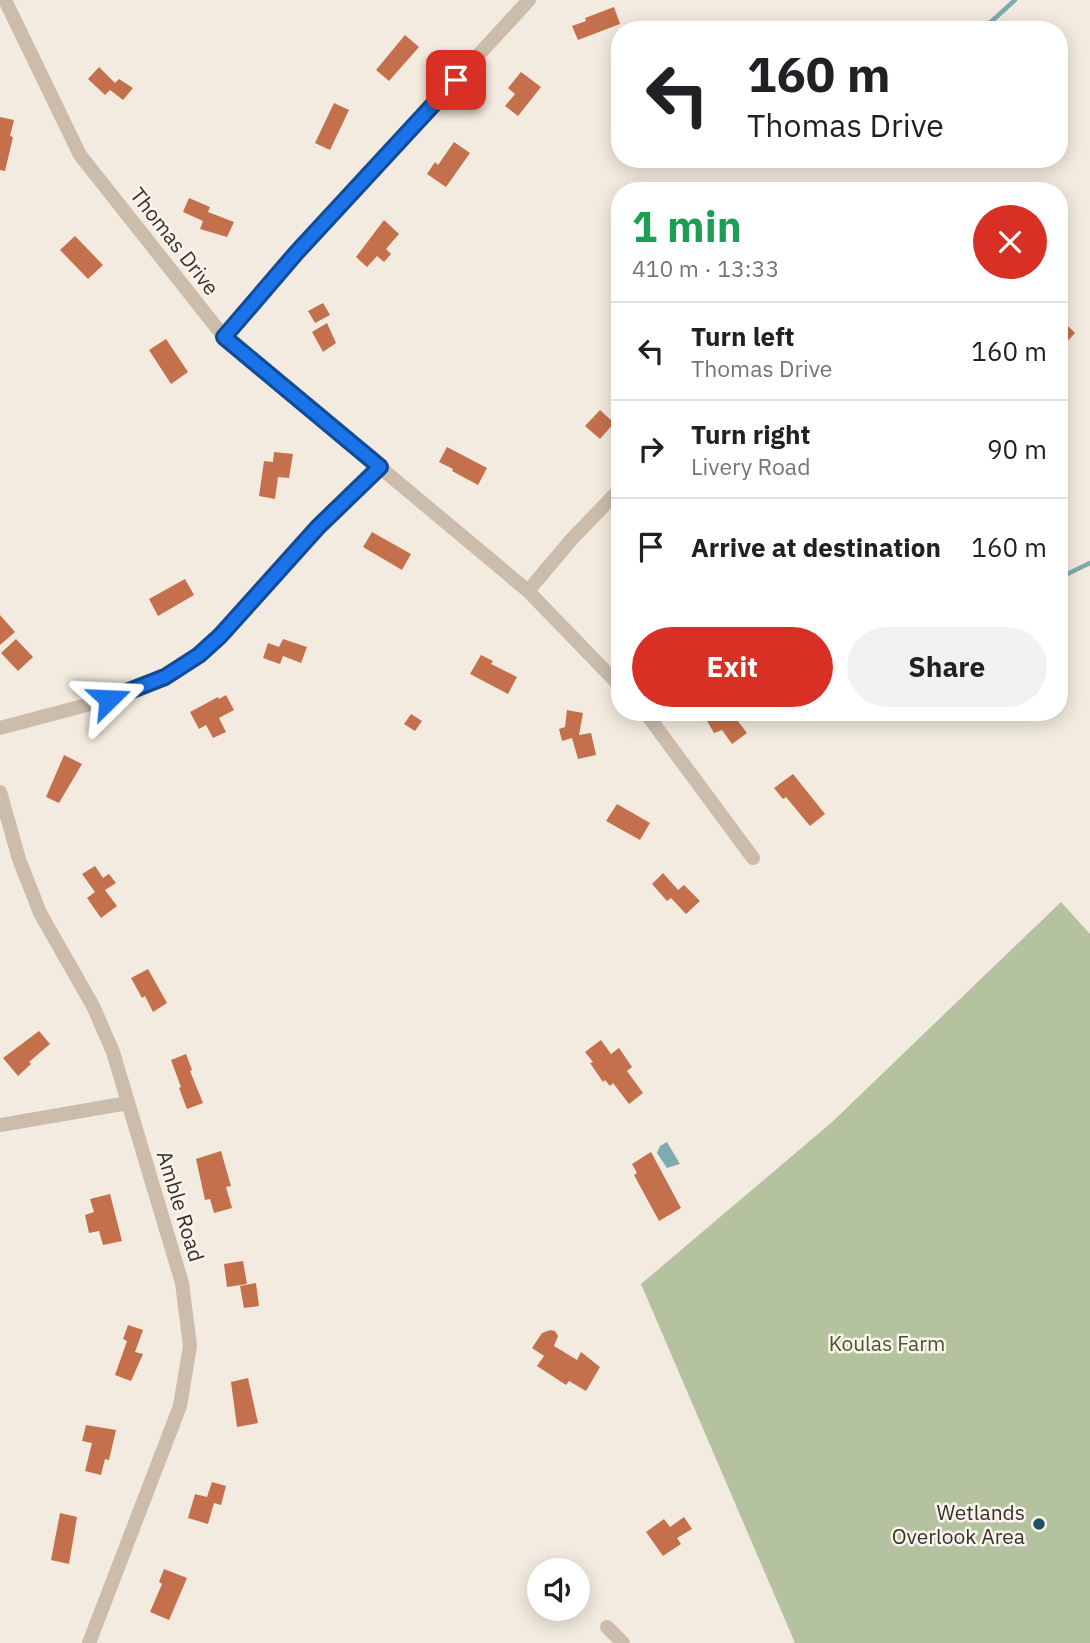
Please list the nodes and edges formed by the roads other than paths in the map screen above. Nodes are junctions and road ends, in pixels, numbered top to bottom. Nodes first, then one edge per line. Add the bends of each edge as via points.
1 (5, 0) edge
2 (529, 0) edge
3 (224, 337) junction
4 (380, 467) junction
5 (611, 498) edge
6 (528, 591) junction
7 (611, 677) edge
8 (652, 721) edge
9 (0, 728) edge
10 (0, 792) edge
11 (752, 858) dead end
12 (128, 1103) junction
13 (0, 1125) edge
14 (607, 1627) dead end
15 (89, 1643) edge
16 (623, 1643) edge

1 - 3 street, Thomas Drive via 80,155
2 - 3 street
3 - 4 street, Thomas Drive
4 - 6 street, Thomas Drive
4 - 9 street via 199,655 165,677 109,699
5 - 6 street
6 - 7 street, Thomas Drive
8 - 11 street
10 - 12 street, Amble Road via 40,914 93,1006
12 - 13 street
12 - 15 street, Amble Road via 182,1283 190,1346 180,1406
14 - 16 street

